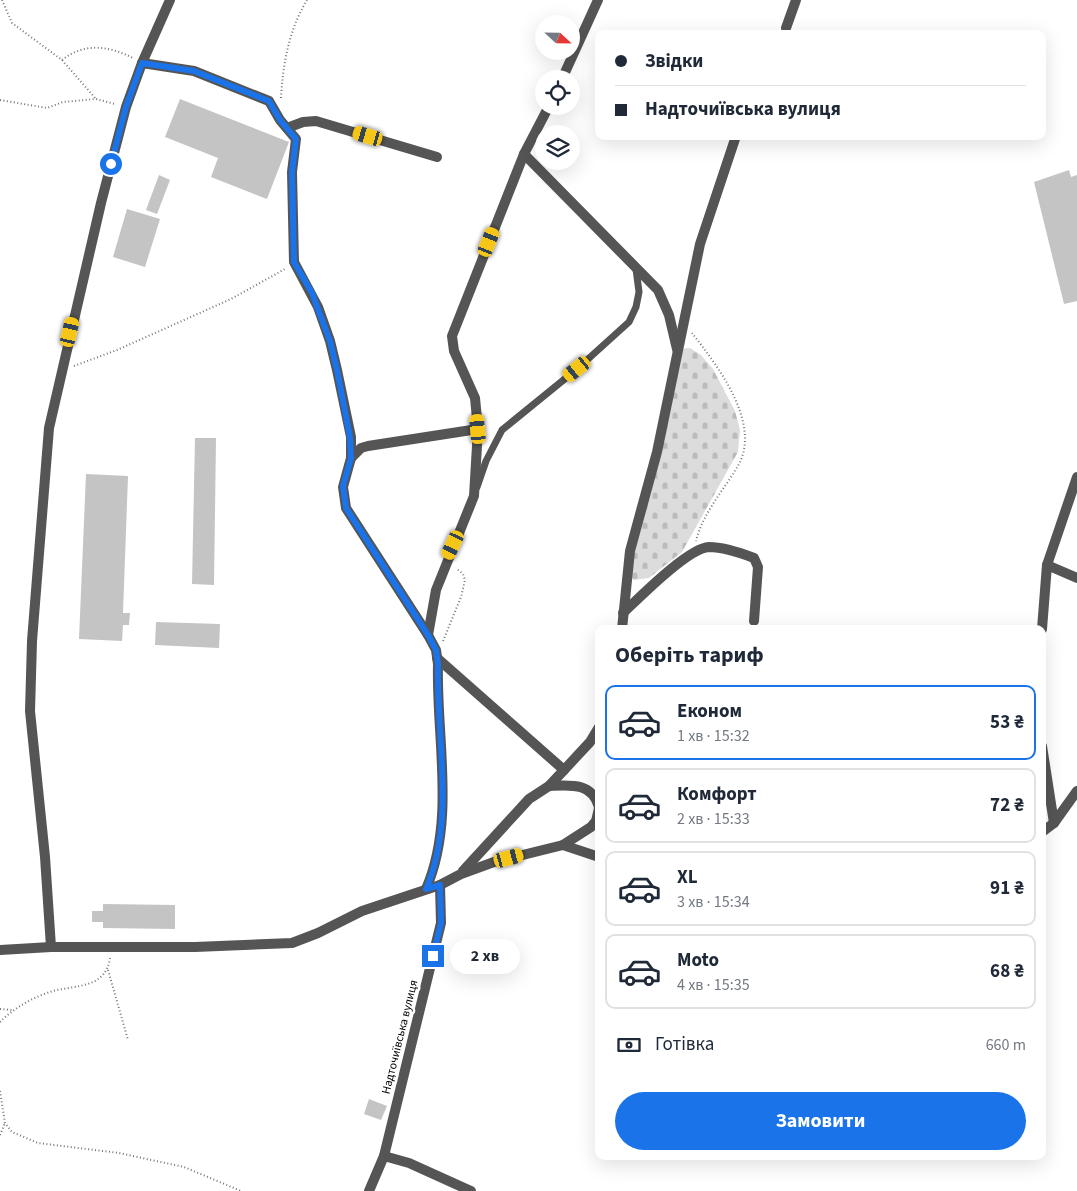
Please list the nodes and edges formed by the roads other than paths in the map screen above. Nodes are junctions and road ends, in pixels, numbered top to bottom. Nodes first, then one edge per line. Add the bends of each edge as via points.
1 (170, 0) edge
2 (598, 0) edge
3 (796, 0) edge
4 (786, 28) dead end
5 (142, 63) junction
6 (566, 70) edge
7 (544, 115) edge
8 (283, 124) junction
9 (735, 140) edge
10 (524, 154) junction
11 (437, 156) dead end
12 (635, 266) junction
13 (678, 352) junction
14 (478, 429) junction
15 (351, 458) junction
16 (1077, 477) edge
17 (474, 496) junction
18 (1047, 565) junction
19 (1077, 578) edge
20 (623, 613) junction
21 (754, 621) dead end
22 (622, 625) edge
23 (1042, 625) edge
24 (428, 635) junction
25 (438, 659) junction
26 (595, 734) edge
27 (564, 770) junction
28 (1046, 772) edge
29 (549, 786) junction
30 (1077, 791) edge
31 (595, 799) edge
32 (595, 820) edge
33 (1054, 823) junction
34 (1046, 829) edge
35 (563, 845) junction
36 (595, 856) edge
37 (461, 874) junction
38 (440, 885) junction
39 (426, 889) junction
40 (52, 947) junction
41 (0, 950) edge
42 (384, 1156) junction
43 (369, 1191) edge
44 (471, 1191) edge

1 - 5 street
2 - 6 street
3 - 4 street
5 - 8 street via 194,71 269,101
5 - 40 street via 126,107 49,428 30,702
7 - 10 street
8 - 11 street via 316,121
8 - 15 street via 296,139 292,172 294,262 312,293 330,341 350,437
9 - 13 street via 700,244
10 - 12 street
10 - 14 street via 452,336 454,351 475,398
12 - 13 street via 658,290 669,315
12 - 17 lane via 639,292 629,322 502,430 486,461
13 - 20 street via 657,452 630,551
14 - 15 street via 368,446 355,452
14 - 17 street
15 - 24 street via 343,486 346,508
16 - 18 street
17 - 24 street via 436,590
18 - 19 street
18 - 23 street
20 - 21 street via 657,581 694,552 707,547 754,558 758,567
20 - 22 street
24 - 25 street
25 - 27 street
25 - 39 street via 442,785 439,850
26 - 27 street
27 - 29 street
28 - 33 street
29 - 31 street via 581,786
29 - 37 street via 529,799
30 - 33 street
32 - 35 street via 591,827
33 - 34 street
35 - 36 street
35 - 37 street via 494,862
37 - 38 street
38 - 39 street
38 - 42 street, Надточиївська вулиця via 441,923
39 - 40 street via 362,911 318,934 292,943
40 - 41 street
42 - 43 street, Надточиївська вулиця
42 - 44 street via 409,1163

